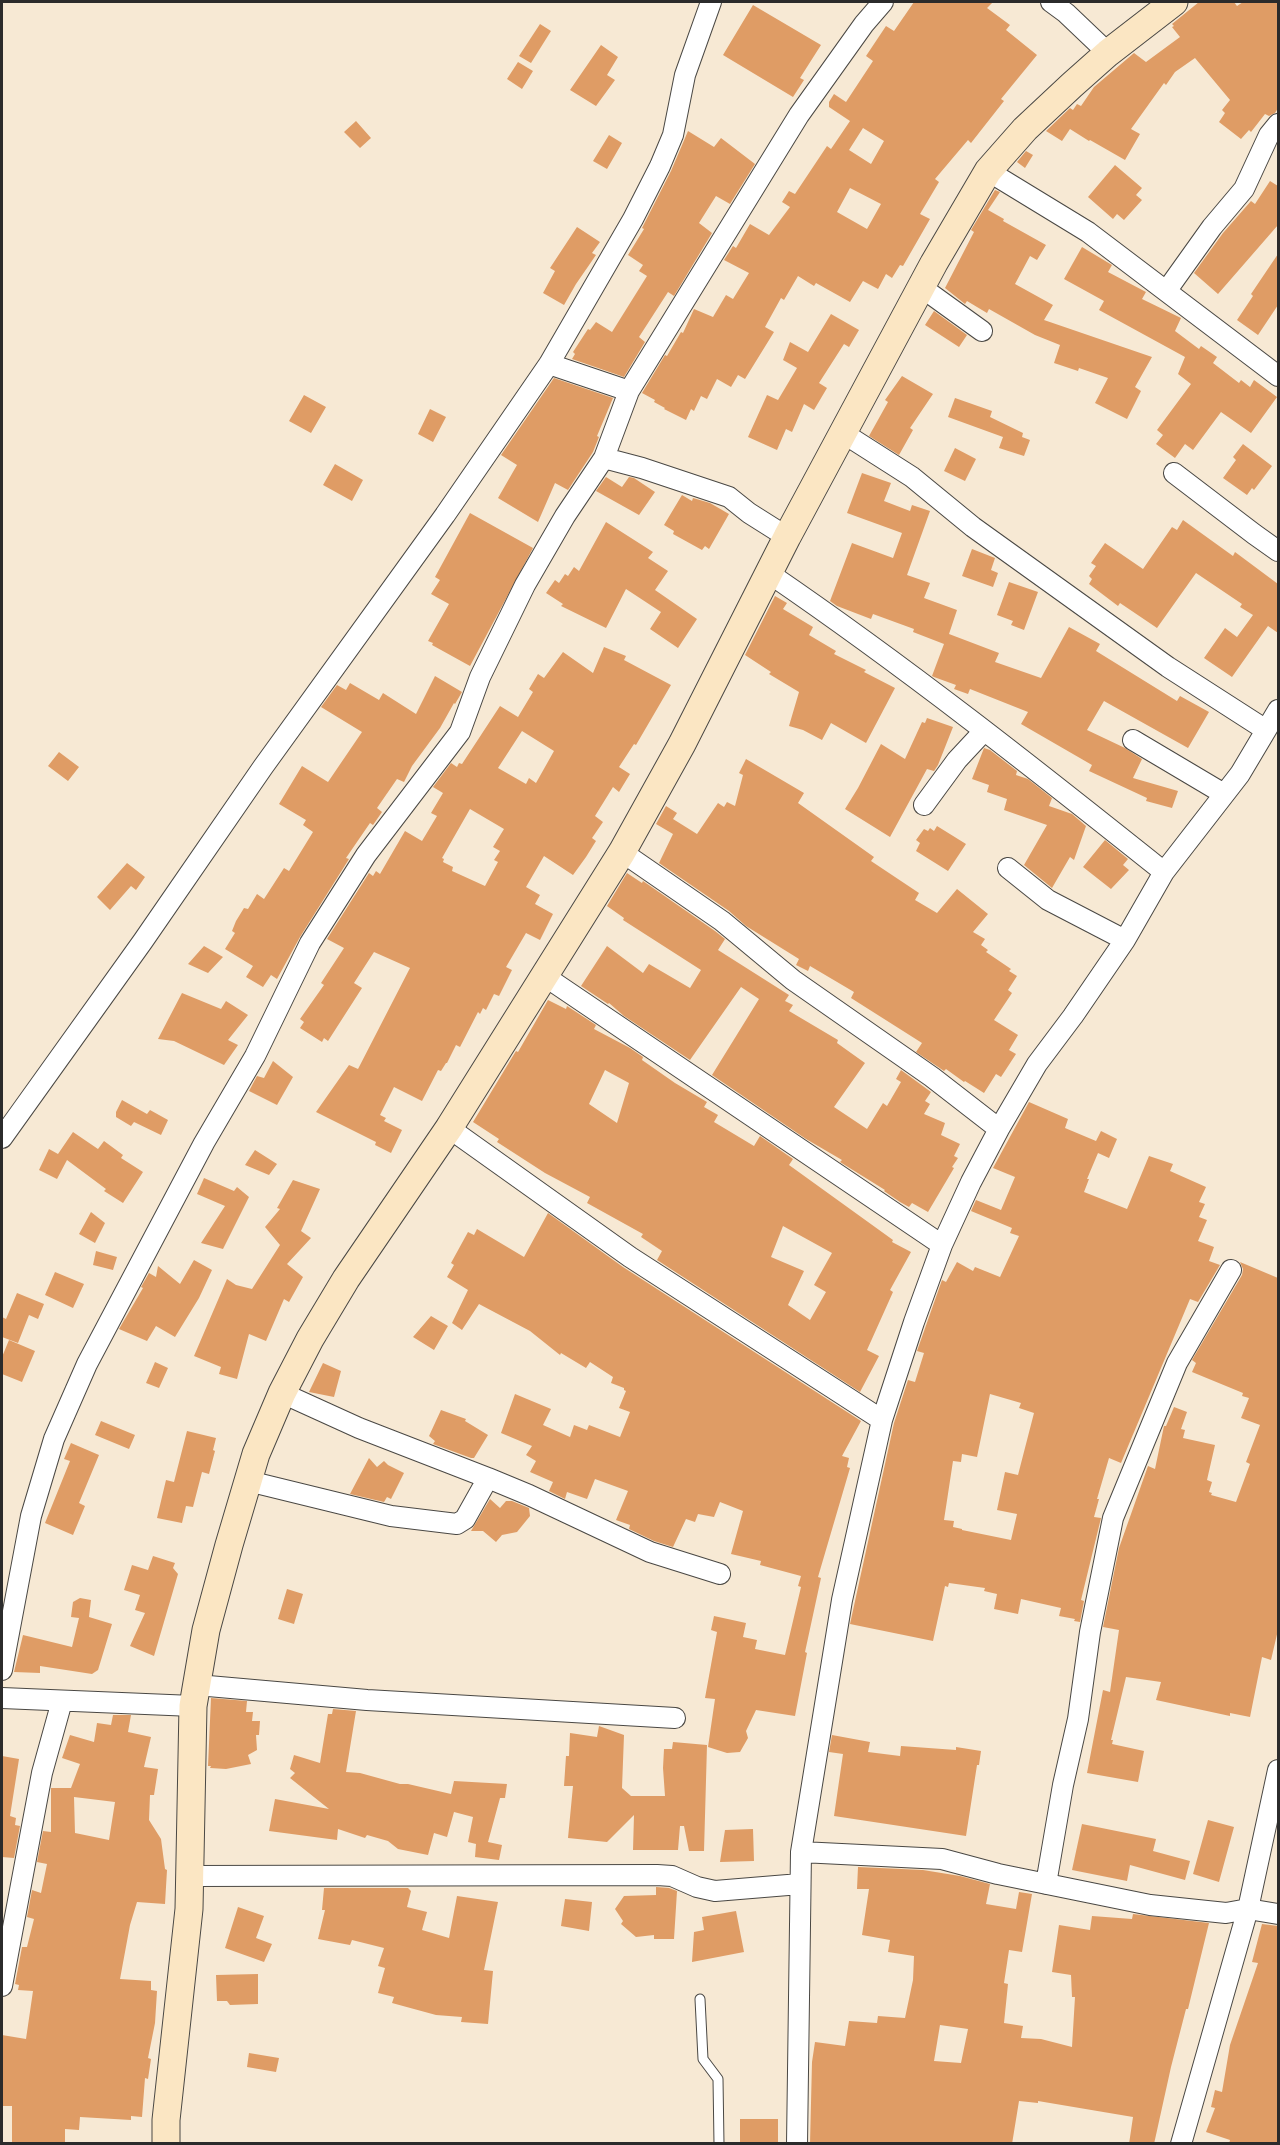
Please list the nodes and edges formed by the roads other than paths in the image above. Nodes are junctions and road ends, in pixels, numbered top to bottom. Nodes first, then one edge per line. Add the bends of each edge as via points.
1 (711, 2) edge
2 (883, 2) edge
3 (1051, 2) edge
4 (1174, 2) edge
5 (1108, 53) junction
6 (1278, 124) edge
7 (988, 171) junction
8 (921, 287) junction
9 (1167, 290) junction
10 (982, 331) dead end
11 (549, 364) junction
12 (1278, 376) edge
13 (629, 391) junction
14 (843, 432) junction
15 (604, 458) junction
16 (1174, 473) dead end
17 (787, 537) junction
18 (1278, 551) edge
19 (770, 574) junction
20 (1278, 710) edge
21 (1266, 730) junction
22 (984, 731) junction
23 (1133, 740) dead end
24 (1224, 794) junction
25 (924, 805) dead end
26 (622, 852) junction
27 (1008, 868) dead end
28 (1164, 872) junction
29 (1125, 940) junction
30 (543, 975) junction
31 (449, 1128) junction
32 (999, 1129) junction
33 (2, 1138) edge
34 (942, 1245) junction
35 (1231, 1270) dead end
36 (282, 1393) junction
37 (882, 1420) junction
38 (488, 1478) junction
39 (248, 1480) junction
40 (720, 1574) dead end
41 (2, 1670) edge
42 (195, 1696) junction
43 (2, 1698) edge
44 (62, 1701) junction
45 (675, 1718) dead end
46 (1278, 1770) edge
47 (801, 1852) junction
48 (190, 1876) junction
49 (800, 1884) junction
50 (1046, 1884) junction
51 (1248, 1909) junction
52 (1278, 1914) edge
53 (2, 1986) edge
54 (700, 1999) dead end
55 (166, 2144) edge
56 (719, 2144) edge
57 (797, 2144) edge
58 (1181, 2144) edge

1 - 11 street via 685,75 673,135 660,166
2 - 13 street via 799,114
3 - 5 street
4 - 5 main road
5 - 7 main road via 1025,129
6 - 9 street via 1244,189
7 - 8 main road
7 - 9 street via 1089,232
8 - 10 street
8 - 14 main road
9 - 12 street
11 - 13 street
11 - 33 street
13 - 15 street
14 - 17 main road
14 - 21 street via 912,477 973,527 1168,668
15 - 17 street via 729,497
15 - 41 street via 525,585 480,677 460,732 366,855 310,943 255,1056 204,1143 87,1364 54,1438 31,1516
16 - 18 street
17 - 19 main road
19 - 22 street
19 - 26 main road
20 - 21 street
21 - 24 street
22 - 25 street
22 - 28 street
23 - 24 street
24 - 28 street
26 - 30 main road
26 - 32 street via 722,921 793,980
27 - 29 street via 1048,900
28 - 29 street
29 - 32 street via 1037,1064
30 - 31 main road
30 - 34 street
31 - 36 main road via 346,1279
31 - 37 street via 630,1257
32 - 34 street
34 - 37 street
35 - 50 street via 1177,1363 1113,1518
36 - 38 street
36 - 39 main road
37 - 47 street via 842,1600
38 - 39 street via 465,1519 457,1524 391,1516
38 - 40 street via 650,1552
39 - 42 main road via 206,1630
42 - 44 street
42 - 45 street via 368,1700
42 - 48 main road
43 - 44 street
44 - 53 street via 42,1773
46 - 51 street
47 - 49 street
47 - 50 street via 942,1859
48 - 49 street via 657,1875 672,1876 714,1891
48 - 55 main road
49 - 57 street
50 - 51 street via 1150,1905 1226,1913
51 - 52 street
51 - 58 street
54 - 56 lane via 703,2058 718,2079

